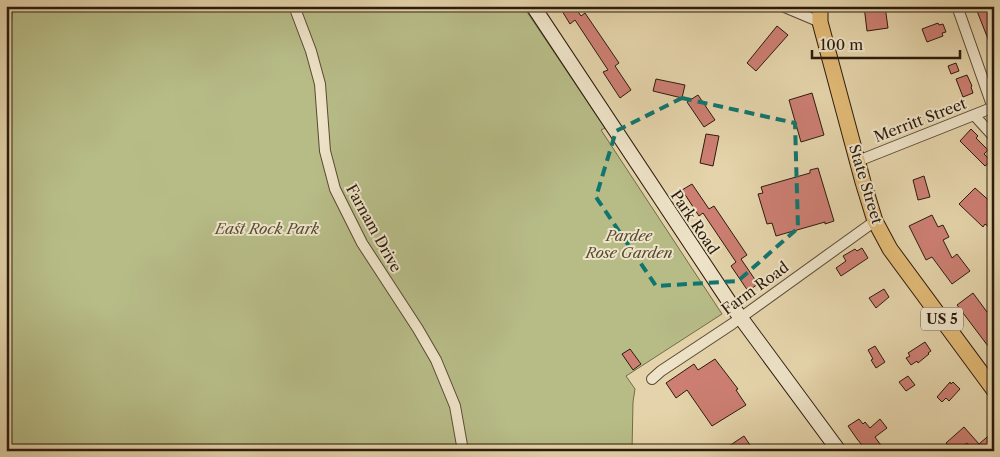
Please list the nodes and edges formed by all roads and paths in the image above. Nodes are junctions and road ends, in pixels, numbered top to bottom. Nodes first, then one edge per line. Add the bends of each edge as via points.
1 (8, 6) edge
2 (294, 6) edge
3 (533, 6) edge
4 (782, 6) edge
5 (820, 6) edge
6 (958, 6) edge
7 (820, 22) junction
8 (6, 37) edge
9 (993, 107) edge
10 (974, 115) junction
11 (994, 137) edge
12 (858, 161) junction
13 (875, 221) junction
14 (740, 318) junction
15 (652, 379) dead end
16 (994, 390) edge
17 (463, 451) edge
18 (839, 451) edge

1 - 8 street
2 - 17 street, Farnam Drive via 320,84 325,151 335,189 362,243 436,360 455,406
3 - 14 main road, Park Road
4 - 7 street
5 - 7 main road, State Street / US 5
6 - 9 street
7 - 12 main road, State Street / US 5
9 - 10 street, Merritt Street
10 - 11 street
10 - 12 street, Merritt Street
12 - 13 main road, State Street / US 5
13 - 14 street, Farm Road
13 - 16 main road, State Street / US 5 via 890,249
14 - 15 street, Farm Road
14 - 18 main road, Park Road

